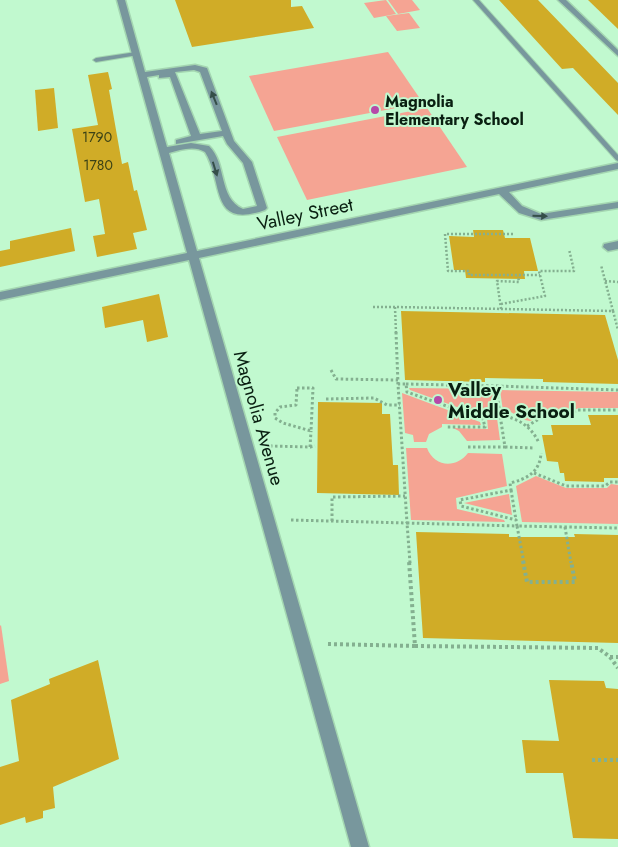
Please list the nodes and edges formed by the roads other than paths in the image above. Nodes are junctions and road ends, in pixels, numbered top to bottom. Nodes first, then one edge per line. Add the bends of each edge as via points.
1 (121, 0) edge
2 (476, 0) edge
3 (562, 0) edge
4 (136, 54) junction
5 (618, 54) edge
6 (96, 60) dead end
7 (143, 77) junction
8 (228, 133) junction
9 (196, 138) junction
10 (163, 148) junction
11 (617, 166) edge
12 (502, 191) junction
13 (618, 205) edge
14 (194, 256) junction
15 (0, 296) edge
16 (360, 847) edge

1 - 4 street, Magnolia Avenue
2 - 11 lane
3 - 5 street
4 - 6 lane
4 - 7 street, Magnolia Avenue
8 -> 7 street via 204,70 195,66
7 - 9 street via 172,74
7 - 10 street, Magnolia Avenue
8 - 9 street
10 -> 8 street via 205,147 210,151 232,208 248,213 262,208 247,162 230,142
9 - 10 street
10 - 14 street, Magnolia Avenue
11 - 12 street, Valley Street
12 -> 13 street via 517,209 541,218
12 - 14 street, Valley Street
14 - 15 street, Valley Street
14 - 16 street, Magnolia Avenue

